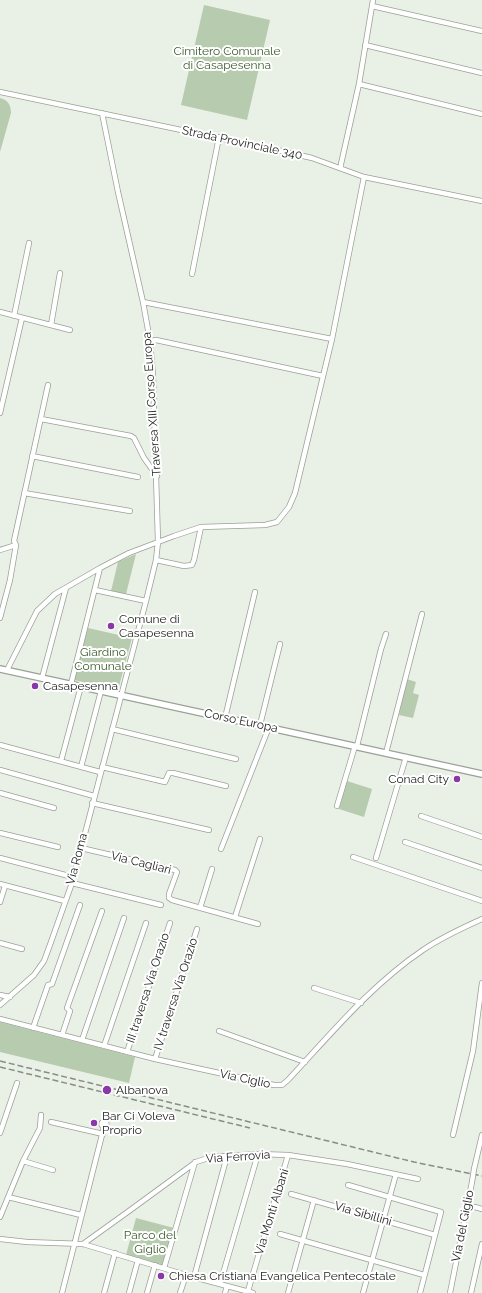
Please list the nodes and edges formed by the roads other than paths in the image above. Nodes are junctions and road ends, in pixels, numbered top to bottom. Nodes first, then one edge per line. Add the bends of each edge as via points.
1 (373, 0) edge
2 (372, 6) junction
3 (482, 31) edge
4 (365, 45) junction
5 (482, 73) edge
6 (359, 84) junction
7 (0, 92) edge
8 (102, 112) junction
9 (482, 114) edge
10 (219, 137) junction
11 (341, 168) junction
12 (364, 177) junction
13 (482, 201) edge
14 (29, 243) dead end
15 (60, 273) dead end
16 (192, 274) dead end
17 (143, 302) junction
18 (0, 312) edge
19 (14, 316) junction
20 (22, 318) junction
21 (51, 325) junction
22 (70, 330) dead end
23 (332, 339) junction
24 (150, 341) junction
25 (323, 376) junction
26 (48, 385) dead end
27 (0, 413) edge
28 (41, 420) junction
29 (32, 456) junction
30 (157, 476) junction
31 (138, 477) dead end
32 (24, 493) junction
33 (130, 511) dead end
34 (201, 527) junction
35 (158, 542) junction
36 (16, 545) junction
37 (0, 550) edge
38 (156, 560) junction
39 (100, 568) junction
40 (66, 588) junction
41 (95, 590) junction
42 (255, 592) dead end
43 (146, 601) junction
44 (422, 614) dead end
45 (0, 618) edge
46 (386, 634) dead end
47 (280, 644) dead end
48 (0, 669) edge
49 (7, 670) junction
50 (42, 678) junction
51 (71, 684) junction
52 (81, 686) junction
53 (101, 691) junction
54 (122, 695) junction
55 (225, 718) junction
56 (260, 725) junction
57 (269, 727) junction
58 (112, 729) junction
59 (0, 745) edge
60 (356, 746) junction
61 (386, 753) junction
62 (406, 757) junction
63 (236, 759) dead end
64 (61, 761) junction
65 (81, 767) junction
66 (0, 770) edge
67 (101, 770) junction
68 (482, 774) edge
69 (226, 786) dead end
70 (0, 793) edge
71 (94, 796) junction
72 (92, 803) junction
73 (337, 806) dead end
74 (54, 808) dead end
75 (421, 816) dead end
76 (209, 830) dead end
77 (0, 833) edge
78 (482, 837) edge
79 (260, 839) dead end
80 (405, 842) dead end
81 (58, 846) dead end
82 (81, 848) junction
83 (221, 849) dead end
84 (354, 857) dead end
85 (0, 858) edge
86 (376, 858) dead end
87 (482, 868) edge
88 (212, 869) dead end
89 (73, 877) junction
90 (72, 883) junction
91 (2, 885) edge
92 (65, 901) junction
93 (482, 901) edge
94 (0, 902) edge
95 (80, 905) dead end
96 (161, 905) dead end
97 (200, 908) junction
98 (102, 911) dead end
99 (235, 917) junction
100 (124, 918) dead end
101 (482, 919) edge
102 (146, 923) dead end
103 (170, 923) dead end
104 (258, 924) dead end
105 (197, 929) dead end
106 (0, 943) edge
107 (22, 949) dead end
108 (482, 983) edge
109 (314, 988) dead end
110 (0, 995) edge
111 (10, 997) junction
112 (361, 1003) junction
113 (0, 1005) edge
114 (0, 1019) edge
115 (33, 1028) junction
116 (219, 1031) dead end
117 (62, 1035) junction
118 (82, 1040) junction
119 (104, 1046) junction
120 (127, 1052) junction
121 (155, 1059) junction
122 (305, 1062) junction
123 (16, 1083) dead end
124 (41, 1115) dead end
125 (51, 1122) dead end
126 (104, 1127) dead end
127 (0, 1133) edge
128 (103, 1134) junction
129 (453, 1135) dead end
130 (482, 1135) edge
131 (258, 1154) junction
132 (288, 1155) junction
133 (227, 1156) junction
134 (23, 1161) junction
135 (196, 1162) junction
136 (53, 1170) dead end
137 (396, 1174) junction
138 (418, 1179) dead end
139 (348, 1185) dead end
140 (291, 1194) dead end
141 (8, 1197) junction
142 (389, 1197) junction
143 (314, 1200) junction
144 (475, 1208) dead end
145 (482, 1209) edge
146 (81, 1215) junction
147 (0, 1217) edge
148 (382, 1220) junction
149 (280, 1234) dead end
150 (435, 1235) junction
151 (0, 1239) edge
152 (303, 1241) junction
153 (75, 1243) junction
154 (82, 1244) junction
155 (482, 1244) edge
156 (115, 1253) junction
157 (138, 1260) junction
158 (372, 1260) junction
159 (155, 1265) junction
160 (164, 1268) junction
161 (424, 1274) junction
162 (186, 1275) junction
163 (194, 1276) junction
164 (220, 1284) junction
165 (227, 1286) junction
166 (248, 1291) junction
167 (62, 1293) edge
168 (104, 1293) edge
169 (129, 1293) edge
170 (147, 1293) edge
171 (180, 1293) edge
172 (225, 1293) edge
173 (253, 1293) edge
174 (288, 1293) edge
175 (363, 1293) edge
176 (420, 1293) edge
177 (450, 1293) edge
178 (471, 1293) edge

1 - 2 street
2 - 3 street
2 - 4 street
4 - 5 street
4 - 6 street
6 - 9 street
6 - 11 street
7 - 8 street, Strada Provinciale 340
8 - 10 street, Strada Provinciale 340
8 - 17 street, Traversa XIII Corso Europa
10 - 11 street, Strada Provinciale 340 via 312,158
10 - 16 street
11 - 12 street, Strada Provinciale 340
12 - 13 street, Strada Provinciale 340
12 - 23 street
14 - 19 street
15 - 21 street
17 - 23 street
17 - 24 street, Traversa XIII Corso Europa
18 - 19 street
19 - 20 street
20 - 21 street
20 - 27 street
21 - 22 street
23 - 25 street
24 - 25 street via 156,340
24 - 30 street, Traversa XIII Corso Europa
25 - 34 street via 295,493 289,508 277,522 265,525
26 - 28 street
28 - 29 street
28 - 30 street via 131,436
29 - 31 street
29 - 32 street
30 - 35 street, Traversa XIII Corso Europa
32 - 33 street
32 - 36 street via 14,541
34 - 35 street
34 - 38 street via 192,565 184,566
35 - 38 street, Traversa XIII Corso Europa
35 - 39 street
36 - 37 street
36 - 45 street
38 - 43 street, Traversa XIII Corso Europa
39 - 40 street
39 - 41 street
40 - 49 street via 55,594 37,611
40 - 50 street
41 - 43 street
41 - 51 street
42 - 55 street
43 - 54 street, Traversa XIII Corso Europa
44 - 61 street
46 - 60 street
47 - 56 street
48 - 49 street, Corso Europa
49 - 50 street, Corso Europa
50 - 51 street, Corso Europa
51 - 52 street, Corso Europa
52 - 53 street, Corso Europa
52 - 64 street
53 - 54 street, Corso Europa
53 - 65 street
54 - 55 street, Corso Europa
54 - 58 street, Via Roma
55 - 56 street, Corso Europa
56 - 57 street, Corso Europa
57 - 60 street, Corso Europa
57 - 83 street
58 - 63 street
58 - 67 street, Via Roma
59 - 64 street
60 - 61 street, Corso Europa
60 - 73 street
61 - 62 street, Corso Europa
62 - 68 street, Corso Europa
62 - 86 street
64 - 65 street
65 - 67 street
66 - 71 street
67 - 69 street via 165,782 169,773
67 - 71 street, Via Roma
70 - 74 street
71 - 72 street, Via Roma
72 - 76 street
72 - 82 street, Via Roma
75 - 78 street
77 - 81 street
79 - 99 street
80 - 87 street
82 - 89 street, Via Roma
82 - 97 street, Via Cagliari via 176,870 169,898
84 - 93 street
85 - 89 street
88 - 97 street
89 - 90 street, Via Roma
90 - 92 street, Via Roma
90 - 96 street
91 - 92 street
91 - 94 street
92 - 111 street, Via Roma via 44,961 34,975
95 - 115 street via 52,984 48,985
97 - 99 street, Via Cagliari
98 - 117 street via 67,1008 70,1011
99 - 104 street, Via Cagliari
100 - 118 street
101 - 112 street, Via Ciglio via 422,950
102 - 119 street
103 - 120 street, III traversa Via Orazio
105 - 121 street, IV traversa Via Orazio
106 - 107 street
108 - 129 street via 473,1051
109 - 112 street
110 - 111 street
111 - 113 street, Via Roma
112 - 122 street, Via Ciglio
114 - 115 street, Via Ciglio
115 - 117 street, Via Ciglio
116 - 122 street
117 - 118 street, Via Ciglio
118 - 119 street, Via Ciglio
119 - 120 street, Via Ciglio
120 - 121 street, Via Ciglio
121 - 122 street, Via Ciglio via 274,1085 282,1085
123 - 127 street
124 - 134 street via 40,1128
125 - 128 street
126 - 128 street
128 - 146 street
130 - 177 street, Via del Giglio, bridge
131 - 132 street, Via Ferrovia
131 - 133 street, Via Ferrovia
131 - 164 street
132 - 137 street, Via Ferrovia
132 - 166 street, Via Monti Albani
133 - 135 street, Via Ferrovia via 211,1157
133 - 163 street
134 - 136 street
134 - 141 street
135 - 154 street, Via Ferrovia
135 - 160 street
137 - 138 street, Via Ferrovia
137 - 142 street
139 - 142 street
140 - 143 street, Via Sibillini
141 - 146 street
141 - 147 street
142 - 148 street
142 - 150 street via 441,1212
143 - 148 street, Via Sibillini
143 - 152 street
144 - 145 street
146 - 153 street
148 - 150 street, Via Sibillini
148 - 158 street
149 - 152 street
150 - 161 street
151 - 153 street
152 - 158 street
152 - 174 street
153 - 154 street
153 - 167 street
154 - 156 street
155 - 178 street
156 - 157 street
156 - 168 street
157 - 159 street
157 - 169 street
158 - 161 street
158 - 175 street
159 - 160 street
159 - 170 street
160 - 162 street
161 - 176 street
162 - 163 street
162 - 171 street
163 - 164 street
164 - 165 street
165 - 166 street
165 - 172 street
166 - 173 street

